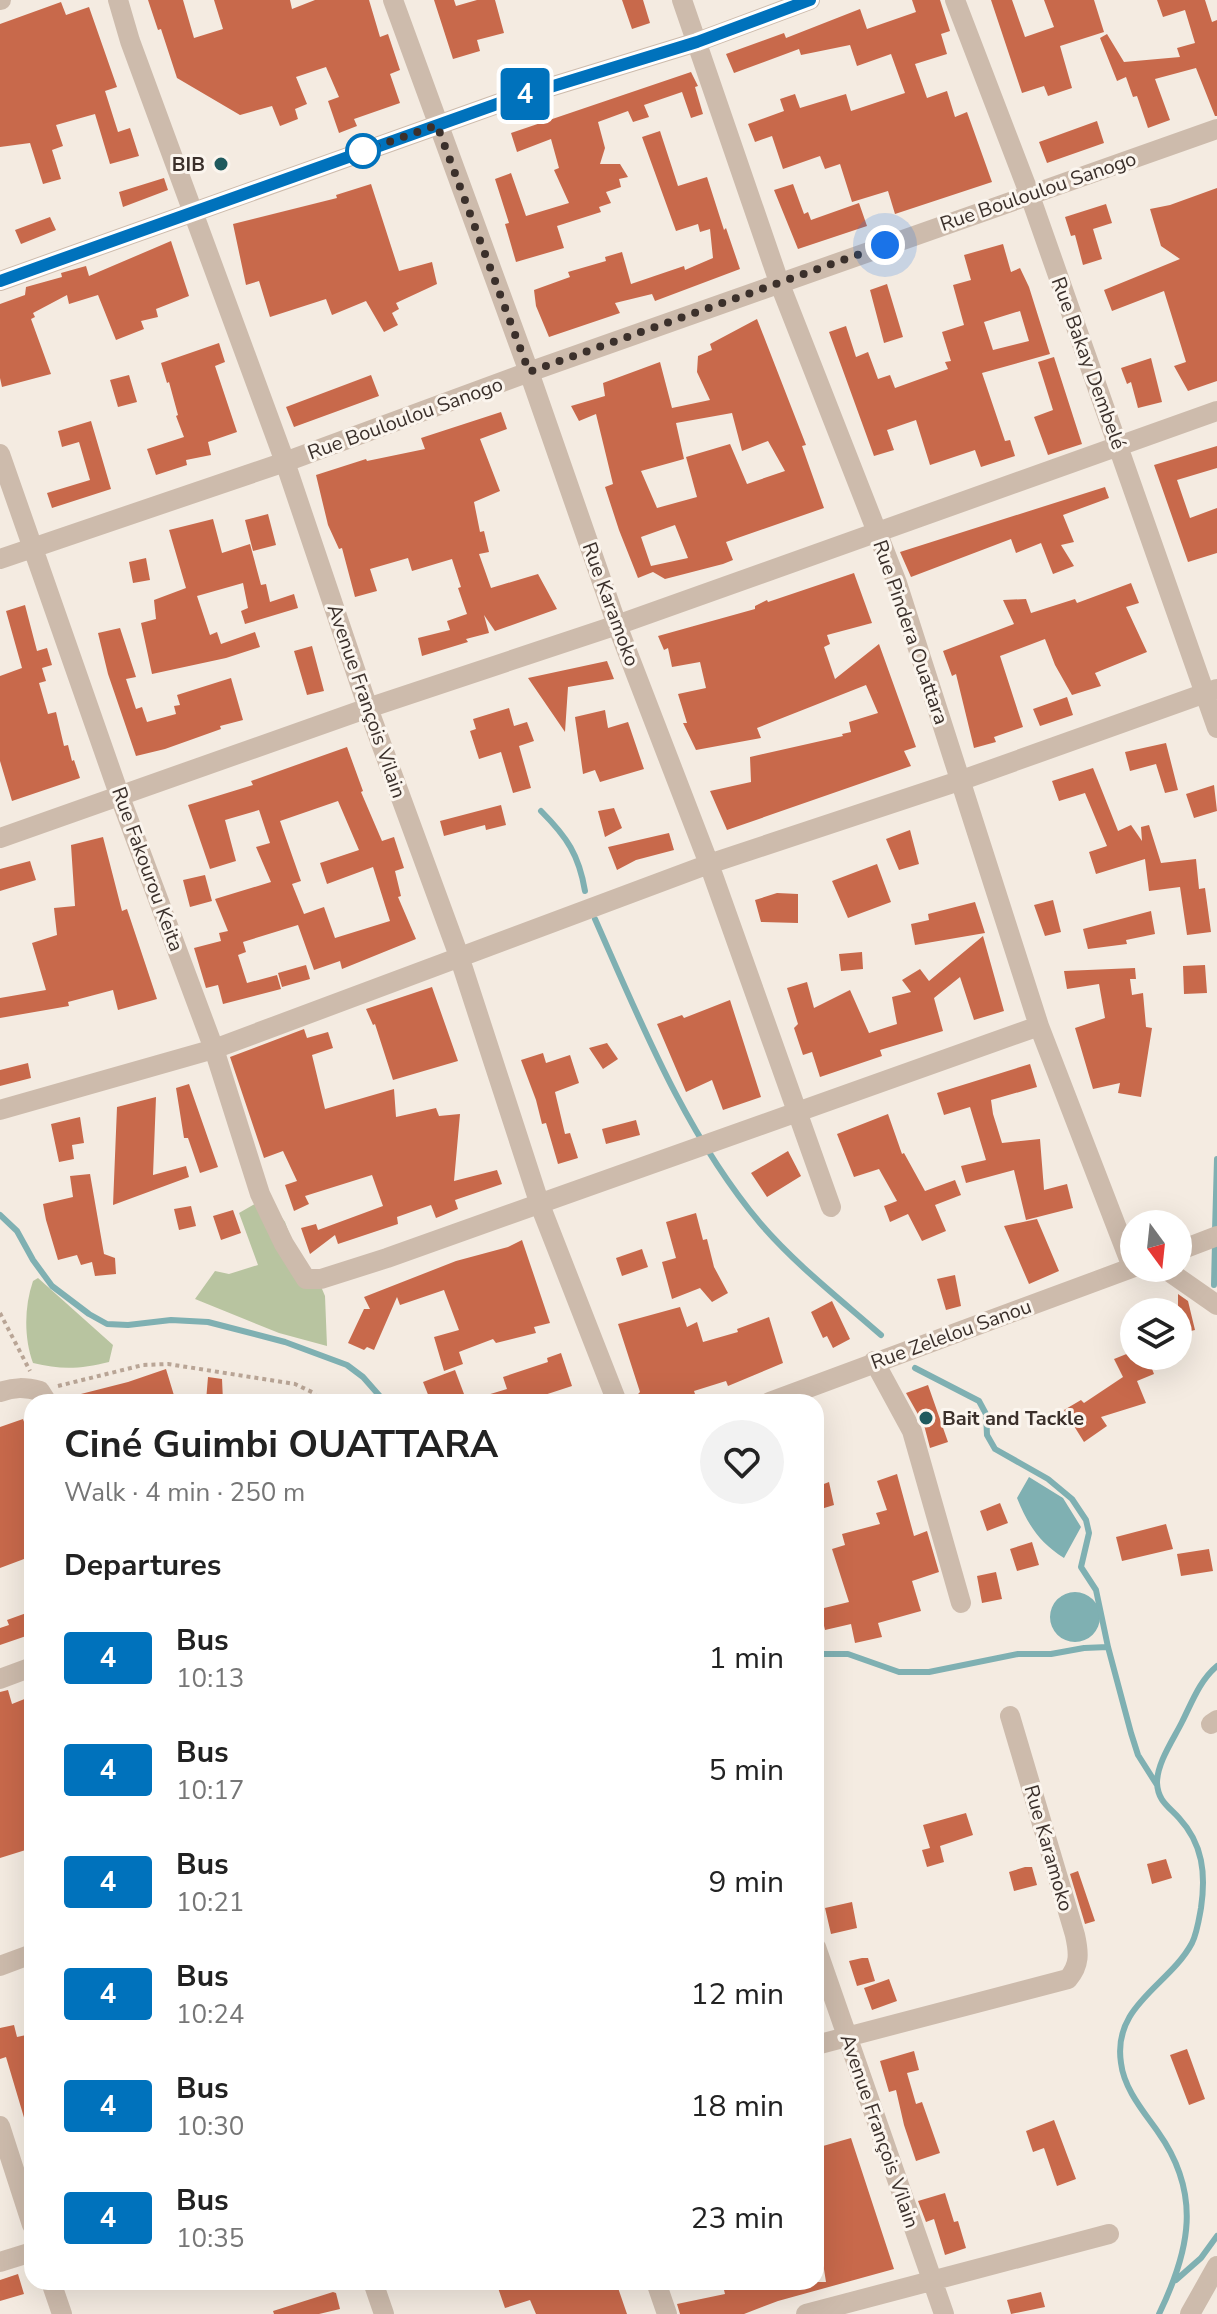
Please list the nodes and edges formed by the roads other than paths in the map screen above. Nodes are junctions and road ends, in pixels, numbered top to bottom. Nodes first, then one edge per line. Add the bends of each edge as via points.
1 (118, 0) edge
2 (393, 0) edge
3 (682, 0) edge
4 (810, 0) edge
5 (955, 0) edge
6 (697, 42) junction
7 (437, 125) junction
8 (1217, 129) edge
9 (1029, 193) junction
10 (193, 211) junction
11 (0, 281) edge
12 (779, 282) junction
13 (529, 372) junction
14 (1217, 411) edge
15 (1119, 445) junction
16 (0, 454) edge
17 (285, 462) junction
18 (876, 532) junction
19 (34, 548) junction
20 (0, 559) edge
21 (617, 625) junction
22 (1211, 691) edge
23 (368, 708) junction
24 (1217, 728) edge
25 (962, 780) junction
26 (120, 797) junction
27 (0, 838) edge
28 (709, 864) junction
29 (459, 956) junction
30 (1039, 1026) junction
31 (214, 1049) junction
32 (0, 1110) edge
33 (796, 1113) junction
34 (540, 1205) junction
35 (831, 1207) dead end
36 (1120, 1234) edge
37 (1217, 1236) edge
38 (1192, 1246) edge
39 (1120, 1272) edge
40 (1184, 1282) edge
41 (1217, 1305) edge
42 (874, 1361) junction
43 (0, 1392) edge
44 (35, 1394) edge
45 (614, 1394) edge
46 (790, 1394) edge
47 (961, 1603) dead end
48 (24, 1670) edge
49 (0, 1679) edge
50 (1010, 1716) dead end
51 (24, 1957) edge
52 (0, 1966) edge
53 (824, 1970) edge
54 (847, 2037) junction
55 (824, 2043) edge
56 (0, 2126) edge
57 (24, 2200) edge
58 (1109, 2234) dead end
59 (24, 2254) edge
60 (0, 2262) edge
61 (1217, 2266) edge
62 (931, 2279) junction
63 (54, 2290) edge
64 (376, 2290) edge
65 (659, 2290) edge
66 (62, 2314) edge
67 (384, 2314) edge
68 (667, 2314) edge
69 (806, 2314) edge
70 (944, 2314) edge
71 (1190, 2314) edge

1 - 10 street, Avenue François Vilain
2 - 7 street, Rue Karamoko
3 - 6 street, Rue Pindera Ouattara
4 - 6 street
5 - 9 street, Rue Bakay Dembelé
6 - 7 street
6 - 12 street, Rue Pindera Ouattara
7 - 10 street
7 - 13 street, Rue Karamoko
8 - 9 street, Rue Bouloulou Sanogo
9 - 12 street, Rue Bouloulou Sanogo
9 - 15 street, Rue Bakay Dembelé
10 - 11 street
10 - 17 street, Avenue François Vilain
12 - 13 street, Rue Bouloulou Sanogo
12 - 18 street, Rue Pindera Ouattara
13 - 17 street, Rue Bouloulou Sanogo
13 - 21 street, Rue Karamoko
14 - 15 street
15 - 18 street
15 - 22 street, Rue Bakay Dembelé
16 - 19 street, Rue Fakourou Keita
17 - 19 street, Rue Bouloulou Sanogo
17 - 23 street, Avenue François Vilain
18 - 21 street
18 - 25 street, Rue Pindera Ouattara
19 - 20 street, Rue Bouloulou Sanogo
19 - 26 street, Rue Fakourou Keita
21 - 23 street
21 - 28 street, Rue Karamoko
22 - 24 street, Rue Bakay Dembelé
22 - 25 street
23 - 26 street
23 - 29 street, Avenue François Vilain
25 - 28 street
25 - 30 street, Rue Pindera Ouattara
26 - 27 street
26 - 31 street, Rue Fakourou Keita
28 - 29 street
28 - 33 street, Rue Karamoko
29 - 31 street
29 - 34 street, Avenue François Vilain
30 - 33 street
30 - 36 street, Rue Pindera Ouattara
31 - 32 street
31 - 34 street, Rue Fakourou Keita via 260,1194 306,1279 340,1274
33 - 34 street
33 - 35 street, Rue Karamoko
34 - 45 street, Avenue François Vilain
37 - 38 street
39 - 42 street, Rue Zelelou Sanou
40 - 41 street
42 - 46 street, Rue Zelelou Sanou
42 - 47 street via 912,1431
43 - 44 street via 11,1388
48 - 49 street
50 - 54 street, Rue Karamoko via 1078,1951 1077,1969 1068,1979
51 - 52 street
53 - 54 street, Avenue François Vilain
54 - 55 street
54 - 62 street, Avenue François Vilain
56 - 57 street
58 - 62 street
59 - 60 street
61 - 71 street
62 - 69 street
62 - 70 street, Avenue François Vilain
63 - 66 street
64 - 67 street
65 - 68 street

